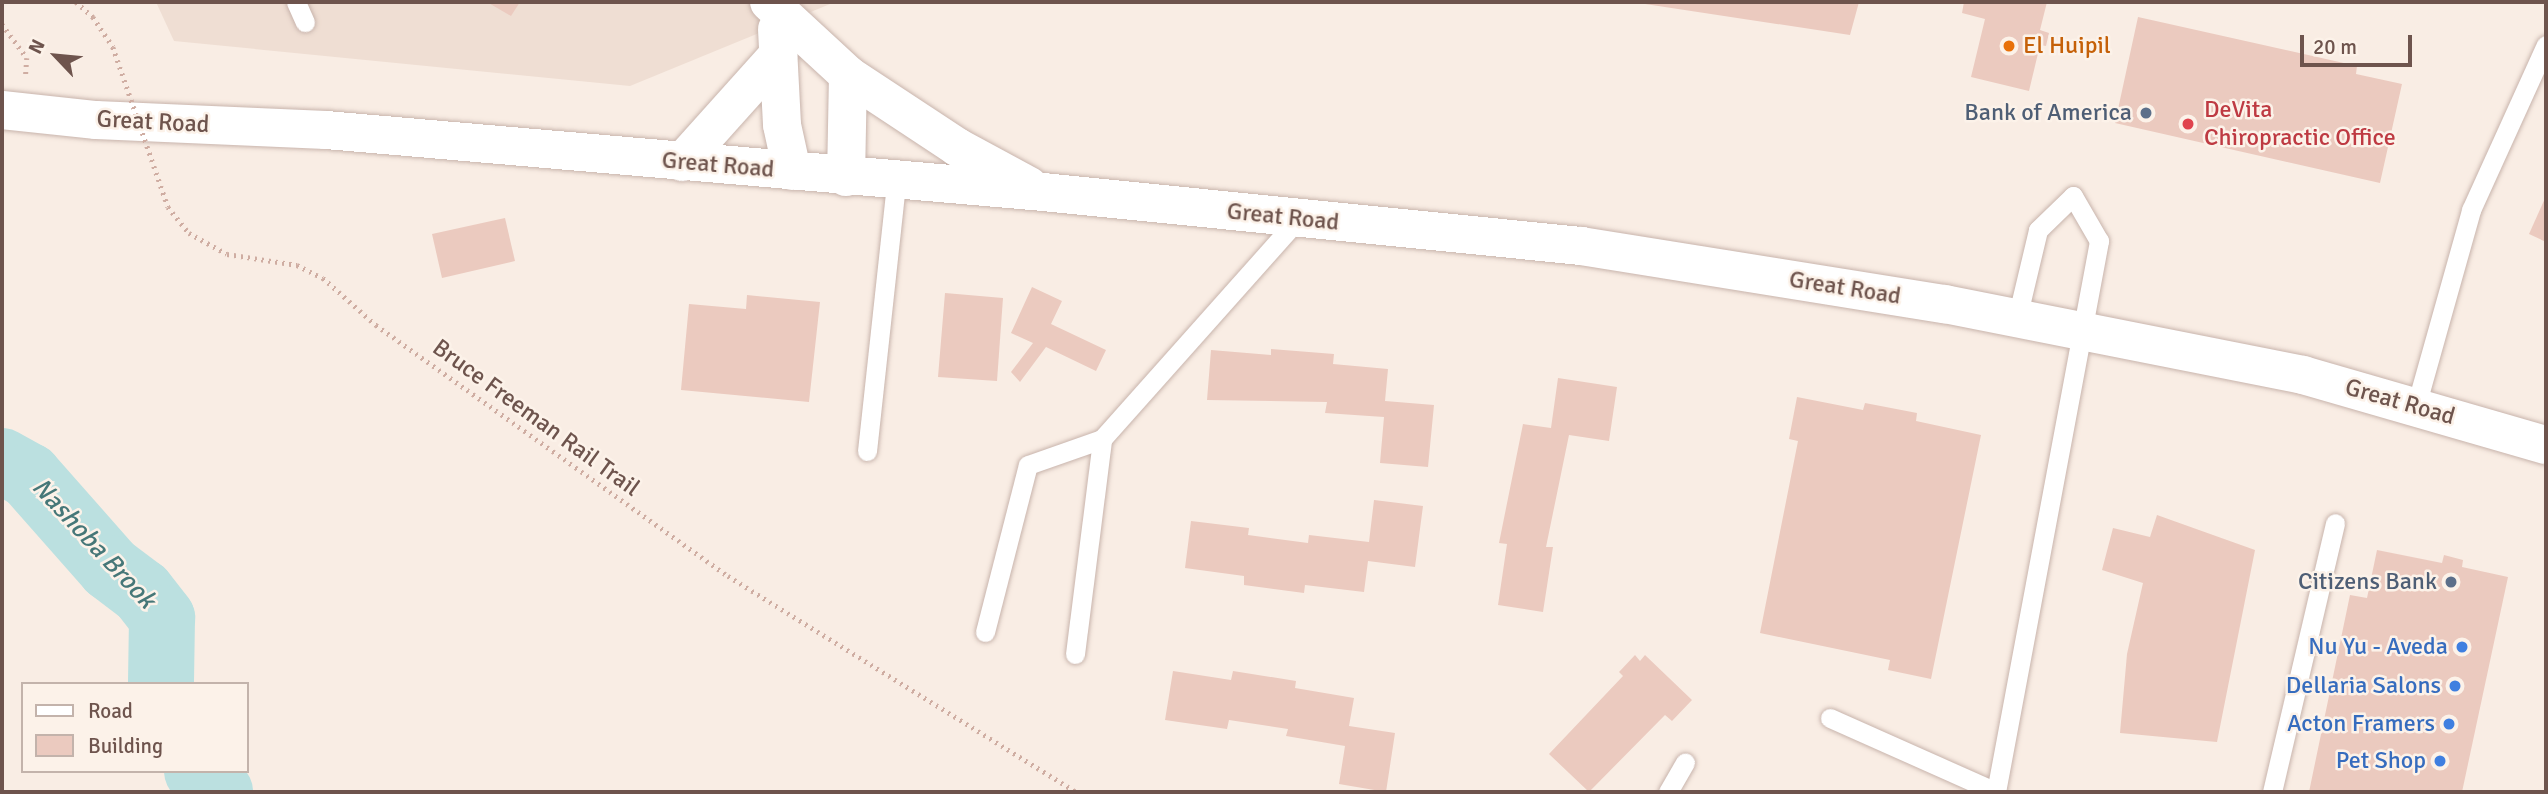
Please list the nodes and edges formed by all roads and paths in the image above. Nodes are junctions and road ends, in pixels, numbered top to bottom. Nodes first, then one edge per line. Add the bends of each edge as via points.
1 (76, 2) edge
2 (296, 2) edge
3 (773, 7) edge
4 (305, 22) dead end
5 (2, 24) edge
6 (2546, 46) edge
7 (778, 55) junction
8 (848, 75) junction
9 (13, 112) edge
10 (682, 162) junction
11 (792, 171) junction
12 (846, 177) junction
13 (896, 183) junction
14 (1040, 192) junction
15 (1299, 218) junction
16 (2017, 318) junction
17 (2084, 332) junction
18 (2416, 407) junction
19 (1102, 439) junction
20 (2546, 445) edge
21 (867, 451) dead end
22 (2335, 523) dead end
23 (985, 632) dead end
24 (1075, 654) dead end
25 (1830, 718) dead end
26 (1685, 763) dead end
27 (1077, 792) edge
28 (1668, 792) edge
29 (1996, 792) edge
30 (2272, 792) edge

1 - 27 path, Bruce Freeman Rail Trail, bridge via 93,17 113,47 168,206 189,233 227,254 297,265 323,278 376,325 728,576
2 - 4 lane
3 - 7 main road
3 - 8 main road
5 - 9 path via 27,58
6 - 18 lane via 2470,210
7 - 10 main road
7 - 11 main road
8 - 12 main road
8 - 14 main road via 957,147
9 - 10 main road, Great Road via 326,130
10 - 11 main road, Great Road
11 - 12 main road, Great Road
12 - 13 main road, Great Road
13 - 14 main road, Great Road
13 - 21 lane
14 - 15 main road, Great Road
15 - 16 main road, Great Road via 1581,246
15 - 19 lane
16 - 17 main road, Great Road
16 - 17 lane via 2038,230 2073,196 2099,241
17 - 18 main road, Great Road via 2303,375
17 - 29 lane
18 - 20 main road, Great Road
19 - 23 lane via 1027,465
19 - 24 lane
22 - 30 lane
25 - 29 lane
26 - 28 lane

